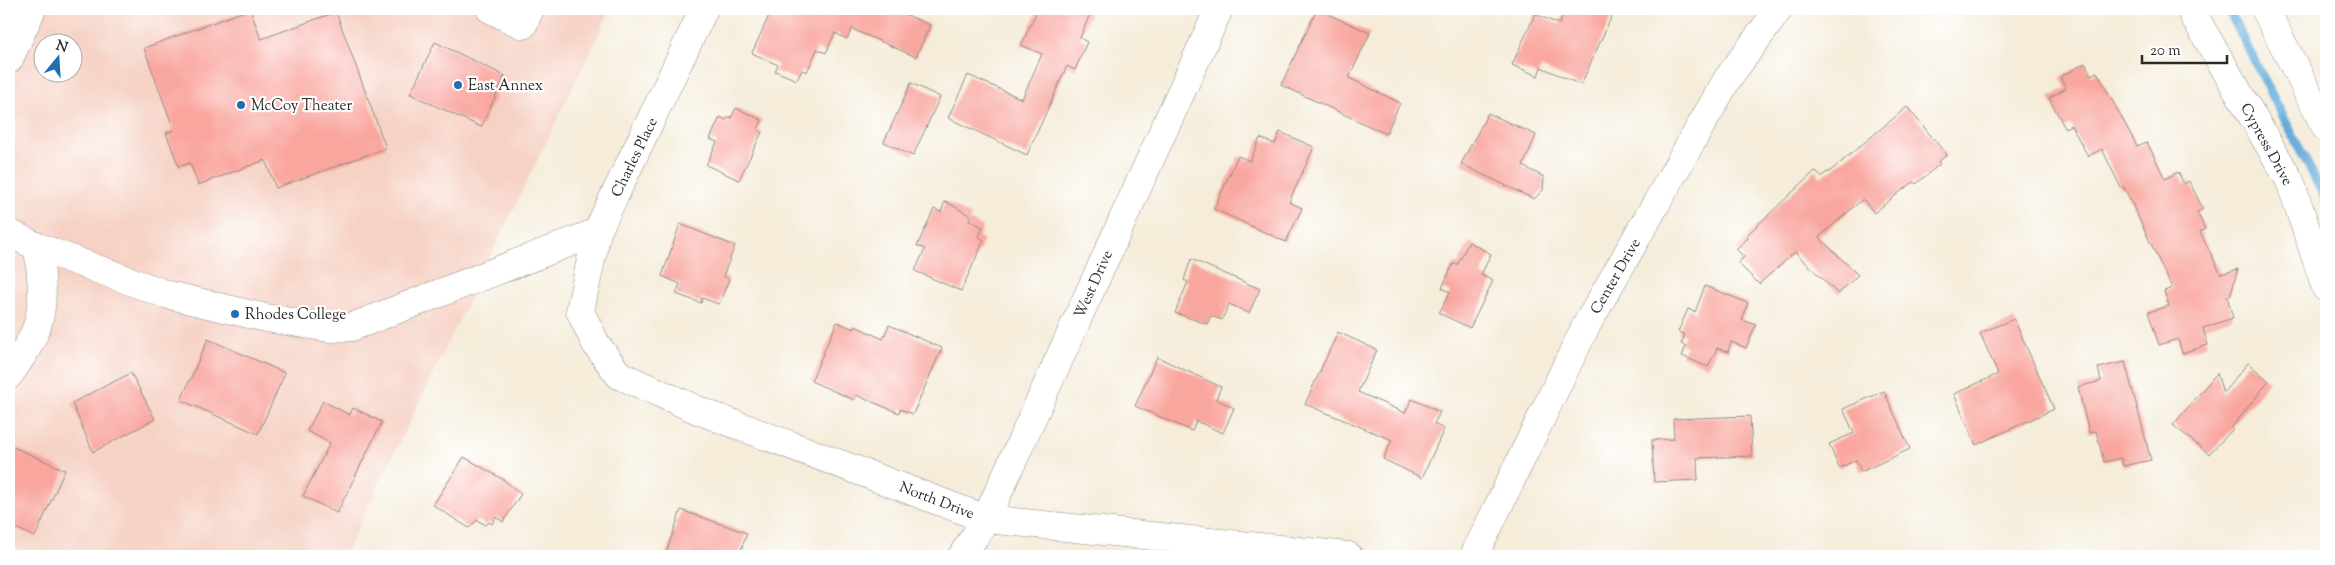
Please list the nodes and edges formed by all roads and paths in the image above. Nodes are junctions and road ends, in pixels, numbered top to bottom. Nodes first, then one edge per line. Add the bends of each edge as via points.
1 (32, 9) edge
2 (490, 9) edge
3 (530, 9) edge
4 (704, 9) edge
5 (1218, 9) edge
6 (1779, 9) edge
7 (2190, 9) edge
8 (2265, 9) edge
9 (9, 59) edge
10 (2326, 128) edge
11 (597, 232) junction
12 (9, 233) edge
13 (38, 247) junction
14 (2326, 288) edge
15 (580, 311) joint
16 (9, 375) edge
17 (986, 519) junction
18 (962, 556) edge
19 (1348, 556) edge
20 (1474, 556) edge

1 - 9 street
2 - 3 street via 523,24
4 - 11 street, Charles Place
5 - 17 street, West Drive
6 - 20 street, Center Drive via 1728,78 1586,326
7 - 14 street, Cypress Drive via 2290,181
8 - 10 street
11 - 13 street via 352,327 330,328 266,318 165,294
11 - 15 street, Charles Place
12 - 13 street
13 - 16 street via 43,308 35,334
15 - 17 street, North Drive via 596,344 619,375 700,412
17 - 18 street, West Drive
17 - 19 street, North Drive

